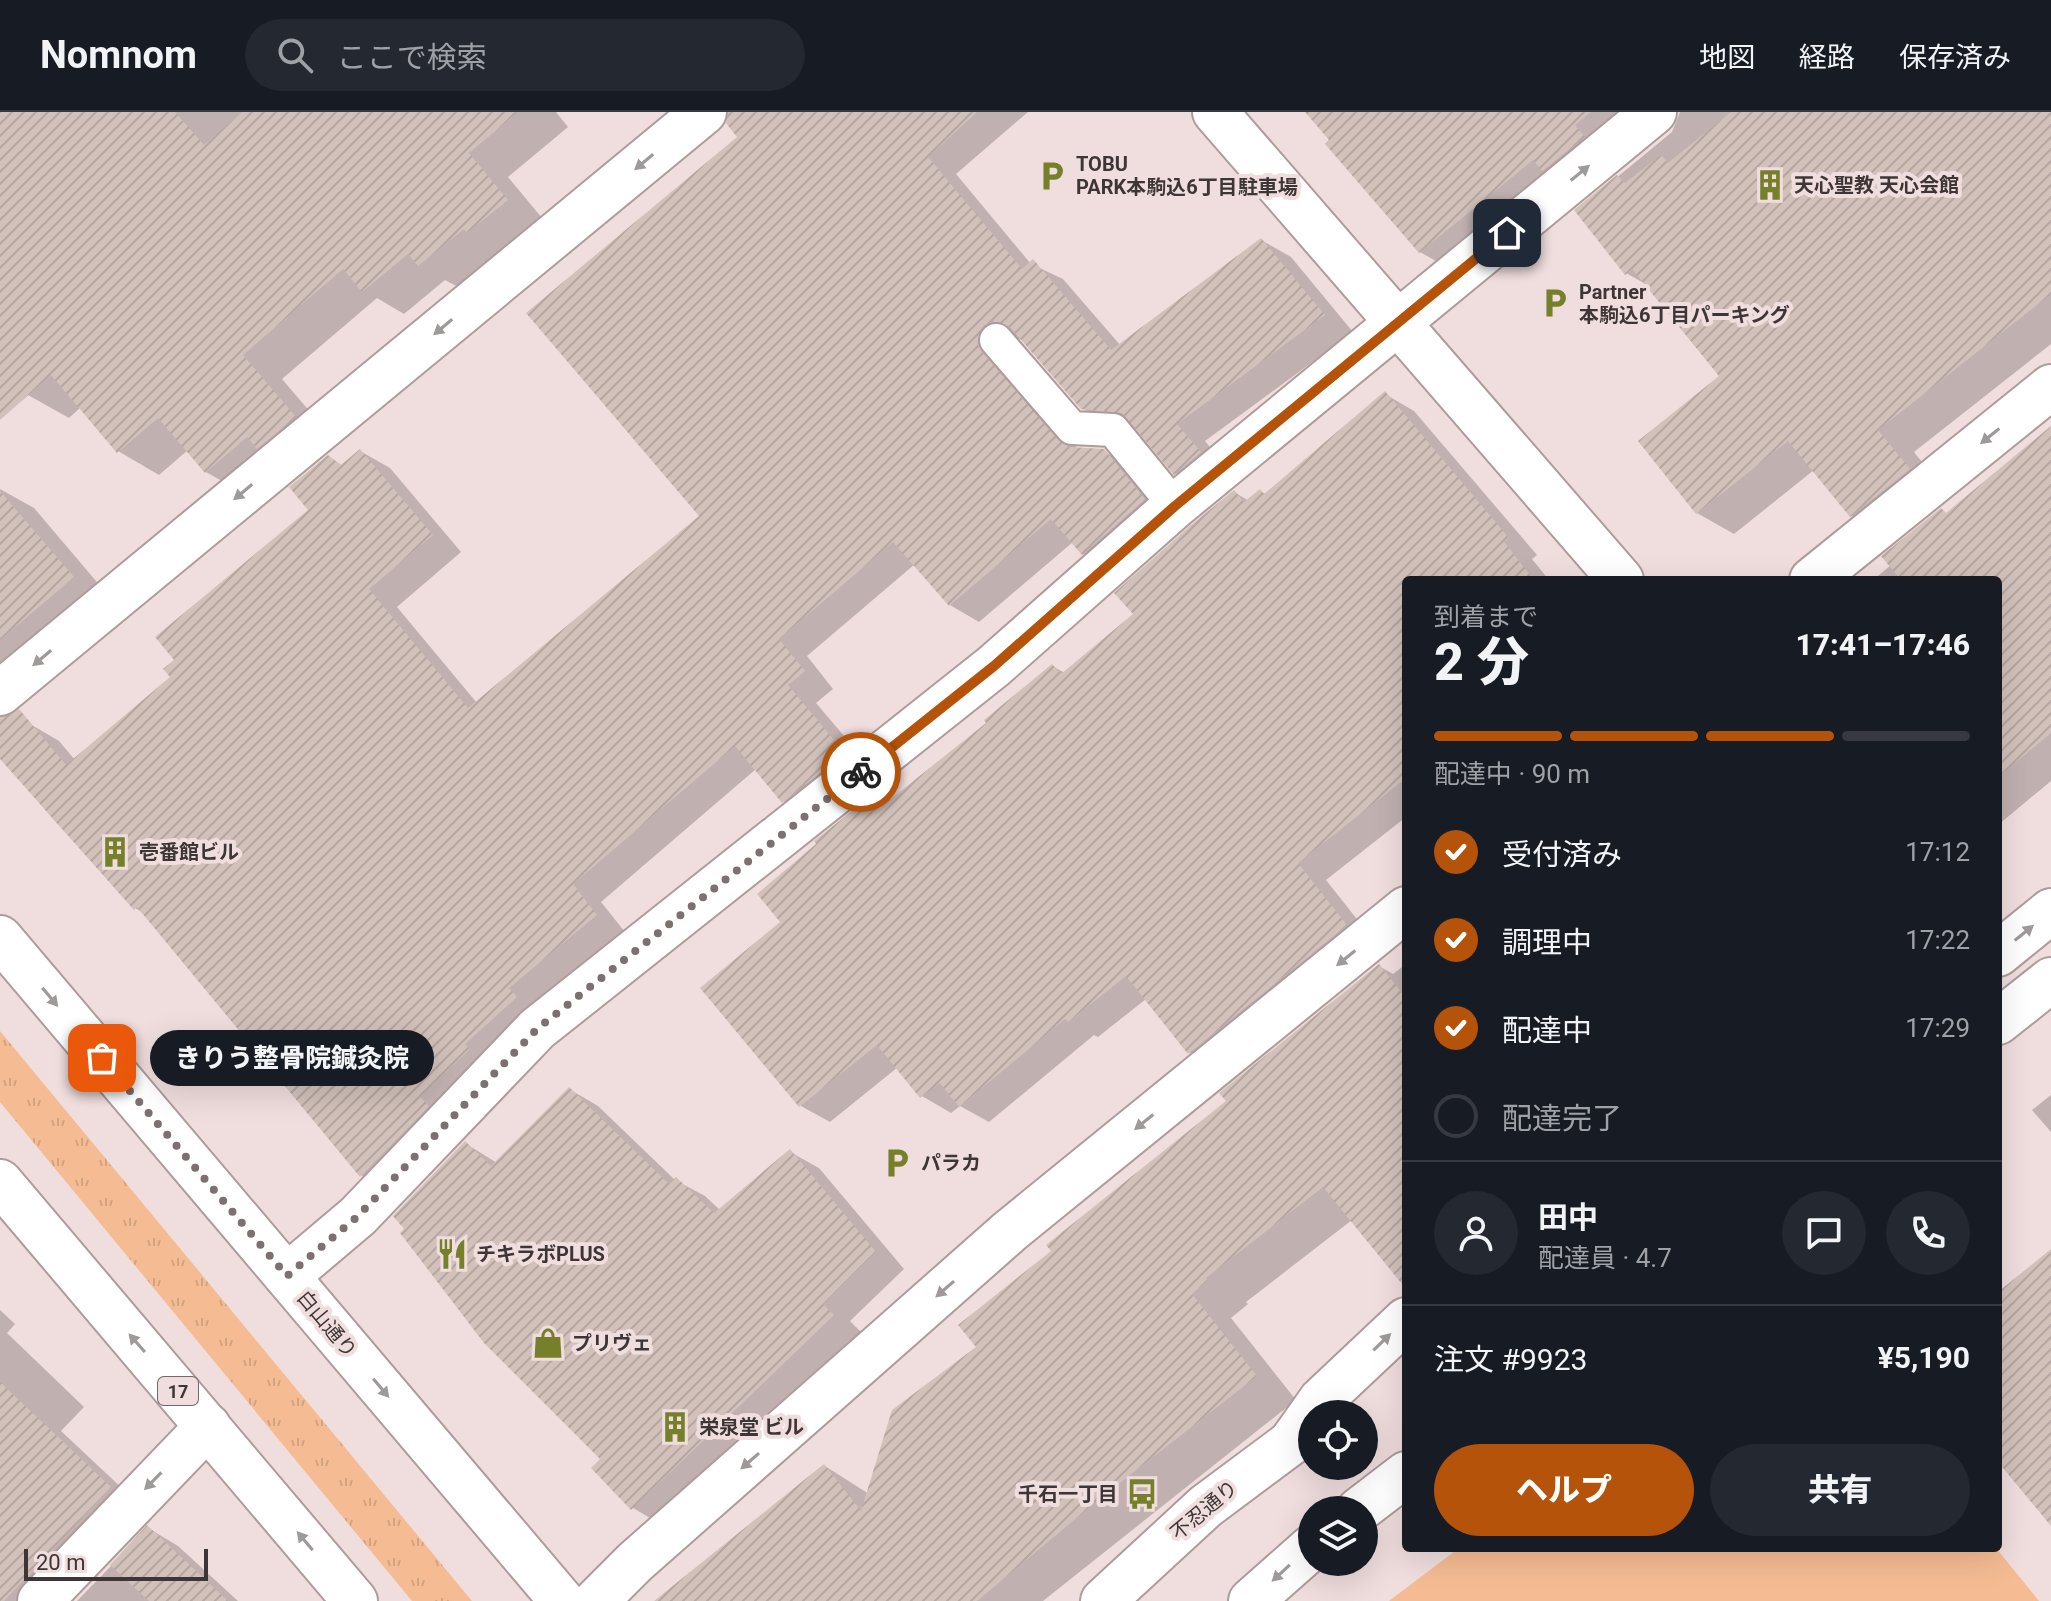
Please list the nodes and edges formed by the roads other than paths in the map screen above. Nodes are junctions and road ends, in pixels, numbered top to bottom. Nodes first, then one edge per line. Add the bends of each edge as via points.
1 (704, 112) edge
2 (1215, 112) edge
3 (1654, 112) edge
4 (1399, 324) junction
5 (996, 340) dead end
6 (2051, 387) edge
7 (1175, 506) junction
8 (1618, 576) edge
9 (1817, 576) edge
10 (0, 693) edge
11 (2051, 911) edge
12 (1402, 912) edge
13 (0, 938) edge
14 (2002, 951) edge
15 (2051, 980) edge
16 (2002, 1019) edge
17 (0, 1182) edge
18 (287, 1276) junction
19 (1402, 1324) edge
20 (1402, 1366) edge
21 (1321, 1400) edge
22 (1352, 1400) edge
23 (208, 1426) junction
24 (1298, 1437) edge
25 (1402, 1477) edge
26 (1377, 1496) edge
27 (1298, 1559) edge
28 (40, 1601) edge
29 (355, 1601) edge
30 (562, 1601) edge
31 (596, 1601) edge
32 (1103, 1601) edge
33 (1251, 1601) edge

1 -> 10 main road
2 - 4 main road
4 -> 3 main road
4 - 7 main road
4 - 8 main road
5 - 7 lane via 1072,428 1113,430
6 -> 9 main road
7 - 18 main road via 994,666 537,1029 358,1216
14 -> 11 main road
12 -> 31 main road via 1010,1231
13 -> 18 main road, 白山通り
15 - 16 main road
23 -> 17 main road, 17
18 -> 30 main road, 白山通り
21 -> 19 main road, 不忍通り
20 - 22 main road
23 -> 28 main road
29 -> 23 main road, 17
24 - 32 main road, 不忍通り via 1206,1506
25 - 26 main road
27 -> 33 main road

